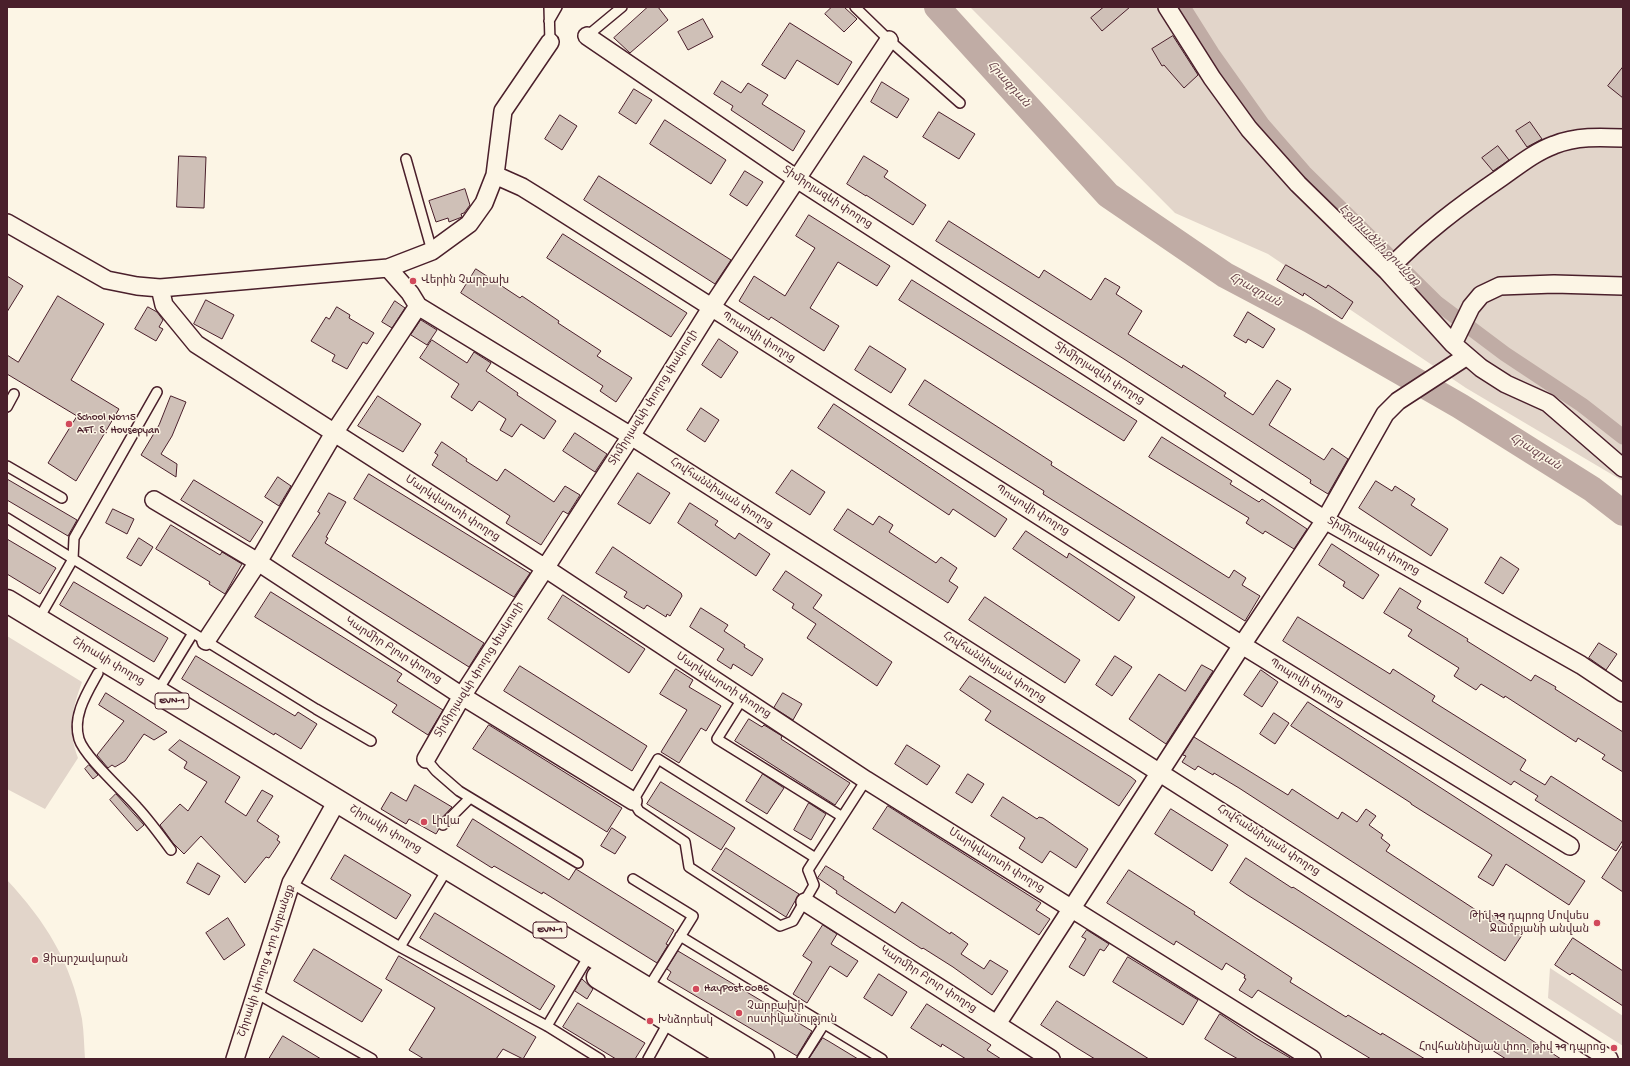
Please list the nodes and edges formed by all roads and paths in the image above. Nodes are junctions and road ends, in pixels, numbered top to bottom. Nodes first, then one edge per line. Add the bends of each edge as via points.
1 (549, 7) edge
2 (558, 7) edge
3 (622, 7) edge
4 (855, 7) edge
5 (1167, 7) edge
6 (549, 21) junction
7 (587, 36) joint
8 (889, 40) junction
9 (550, 42) joint
10 (960, 103) dead end
11 (1623, 138) edge
12 (406, 159) dead end
13 (495, 175) junction
14 (797, 179) junction
15 (7, 223) edge
16 (432, 251) junction
17 (388, 268) junction
18 (1387, 271) junction
19 (1623, 286) edge
20 (160, 288) junction
21 (418, 306) junction
22 (711, 308) junction
23 (1454, 344) junction
24 (1466, 356) junction
25 (158, 392) dead end
26 (14, 394) dead end
27 (7, 407) edge
28 (334, 433) junction
29 (631, 436) junction
30 (7, 466) edge
31 (1623, 468) edge
32 (62, 498) dead end
33 (154, 500) dead end
34 (7, 518) edge
35 (1325, 520) junction
36 (73, 559) junction
37 (258, 562) junction
38 (545, 568) junction
39 (7, 601) edge
40 (7, 618) edge
41 (38, 620) junction
42 (200, 637) junction
43 (1242, 645) junction
44 (98, 674) junction
45 (157, 692) junction
46 (1623, 693) edge
47 (462, 696) junction
48 (742, 700) junction
49 (371, 741) dead end
50 (426, 759) joint
51 (1161, 773) junction
52 (866, 780) junction
53 (470, 798) junction
54 (633, 801) junction
55 (333, 807) junction
56 (841, 816) junction
57 (444, 825) dead end
58 (1570, 846) dead end
59 (171, 850) dead end
60 (814, 857) junction
61 (578, 863) dead end
62 (444, 874) junction
63 (633, 879) dead end
64 (291, 883) junction
65 (805, 902) junction
66 (1073, 908) junction
67 (680, 936) junction
68 (400, 947) junction
69 (586, 961) junction
70 (256, 993) junction
71 (643, 995) junction
72 (669, 1020) junction
73 (824, 1024) junction
74 (997, 1024) junction
75 (547, 1026) junction
76 (235, 1059) edge
77 (372, 1059) edge
78 (600, 1059) edge
79 (648, 1059) edge
80 (732, 1059) edge
81 (763, 1059) edge
82 (802, 1059) edge
83 (882, 1059) edge
84 (1051, 1059) edge
85 (1312, 1059) edge
86 (1609, 1059) edge

1 - 6 lane
2 - 6 lane
3 - 7 lane
4 - 8 lane
5 - 18 street via 1212,78 1250,129 1298,184
6 - 9 lane
7 - 14 street, Տիմիրյազևի փողոց
8 - 10 lane
8 - 14 street, Տիմիրյազևի փողոց փակուղի
9 - 13 street via 503,111
11 - 18 street via 1578,138 1554,145 1528,159 1457,207
12 - 16 lane
13 - 16 street via 484,203 469,224
13 - 22 street, Պոպովի փողոց via 543,200
14 - 22 street, Տիմիրյազևի փողոց փակուղի
14 - 35 street, Տիմիրյազևի փողոց
15 - 20 street via 107,280
16 - 17 street
17 - 20 street
17 - 21 street, Հովհաննիսյան փողոց
18 - 23 street
19 - 23 street via 1500,286 1481,295 1471,307
20 - 28 street, Մարկվարտի փողոց via 164,304 196,344
21 - 28 street
21 - 29 street, Հովհաննիսյան փողոց
22 - 29 street, Տիմիրյազևի փողոց փակուղի
22 - 43 street, Պոպովի փողոց
23 - 24 street
24 - 31 street via 1506,384 1548,403
24 - 35 street via 1398,401 1385,414
25 - 36 lane via 74,538
26 - 27 lane
28 - 37 street
28 - 38 street, Մարկվարտի փողոց
29 - 38 street, Տիմիրյազևի փողոց փակուղի
29 - 51 street, Հովհաննիսյան փողոց
30 - 32 lane
33 - 37 street, Կարմիր Բլուր փողոց
34 - 36 lane
35 - 43 street
35 - 46 street, Տիմիրյազևի փողոց via 1581,665
36 - 41 lane
36 - 42 lane
37 - 42 street
37 - 47 street, Կարմիր Բլուր փողոց
38 - 47 street, Տիմիրյազևի փողոց փակուղի
38 - 48 street, Մարկվարտի փողոց
39 - 41 highway, Շիրակի փողոց / EVN-1
40 - 44 highway, Շիրակի փողոց / EVN-1
41 - 45 highway, Շիրակի փողոց / EVN-1
42 - 45 lane
42 - 49 lane
43 - 51 street
43 - 58 street, Պոպովի փողոց
44 - 55 highway, Շիրակի փողոց / EVN-1
44 - 59 lane via 83,700 78,720 79,740
45 - 55 highway, Շիրակի փողոց / EVN-1
47 - 50 street, Տիմիրյազևի փողոց փակուղի
47 - 54 street, Կարմիր Բլուր փողոց
48 - 52 street, Մարկվարտի փողոց
48 - 56 lane via 718,739
50 - 53 lane via 449,784
51 - 66 street
51 - 86 street, Հովհաննիսյան փողոց
52 - 56 lane
52 - 66 street, Մարկվարտի փողոց
53 - 57 lane
53 - 61 lane
54 - 60 lane via 658,759
54 - 65 lane via 639,811 685,842 688,867 780,926 792,921
55 - 62 highway, Շիրակի փողոց / EVN-1
55 - 64 street, Շիրակի փողոց 4-րդ նրբանցք
56 - 60 lane
60 - 65 lane via 808,870 814,885
62 - 68 lane
62 - 69 highway, Շիրակի փողոց / EVN-1
63 - 67 lane via 692,916
64 - 68 lane
64 - 70 street, Շիրակի փողոց 4-րդ նրբանցք
65 - 74 street, Կարմիր Բլուր փողոց
66 - 74 street
66 - 85 street, Մարկվարտի փողոց
67 - 71 lane
67 - 73 lane
68 - 75 lane
69 - 71 highway, Շիրակի փողոց / EVN-1
69 - 75 lane
70 - 76 street, Շիրակի փողոց 4-րդ նրբանցք
70 - 77 lane
71 - 72 highway, Շիրակի փողոց / EVN-1
71 - 81 highway, Շիրակի փողոց / EVN-1
72 - 79 lane
72 - 80 highway, Շիրակի փողոց / EVN-1
73 - 82 lane
73 - 83 lane
74 - 84 street, Կարմիր Բլուր փողոց
75 - 78 lane

